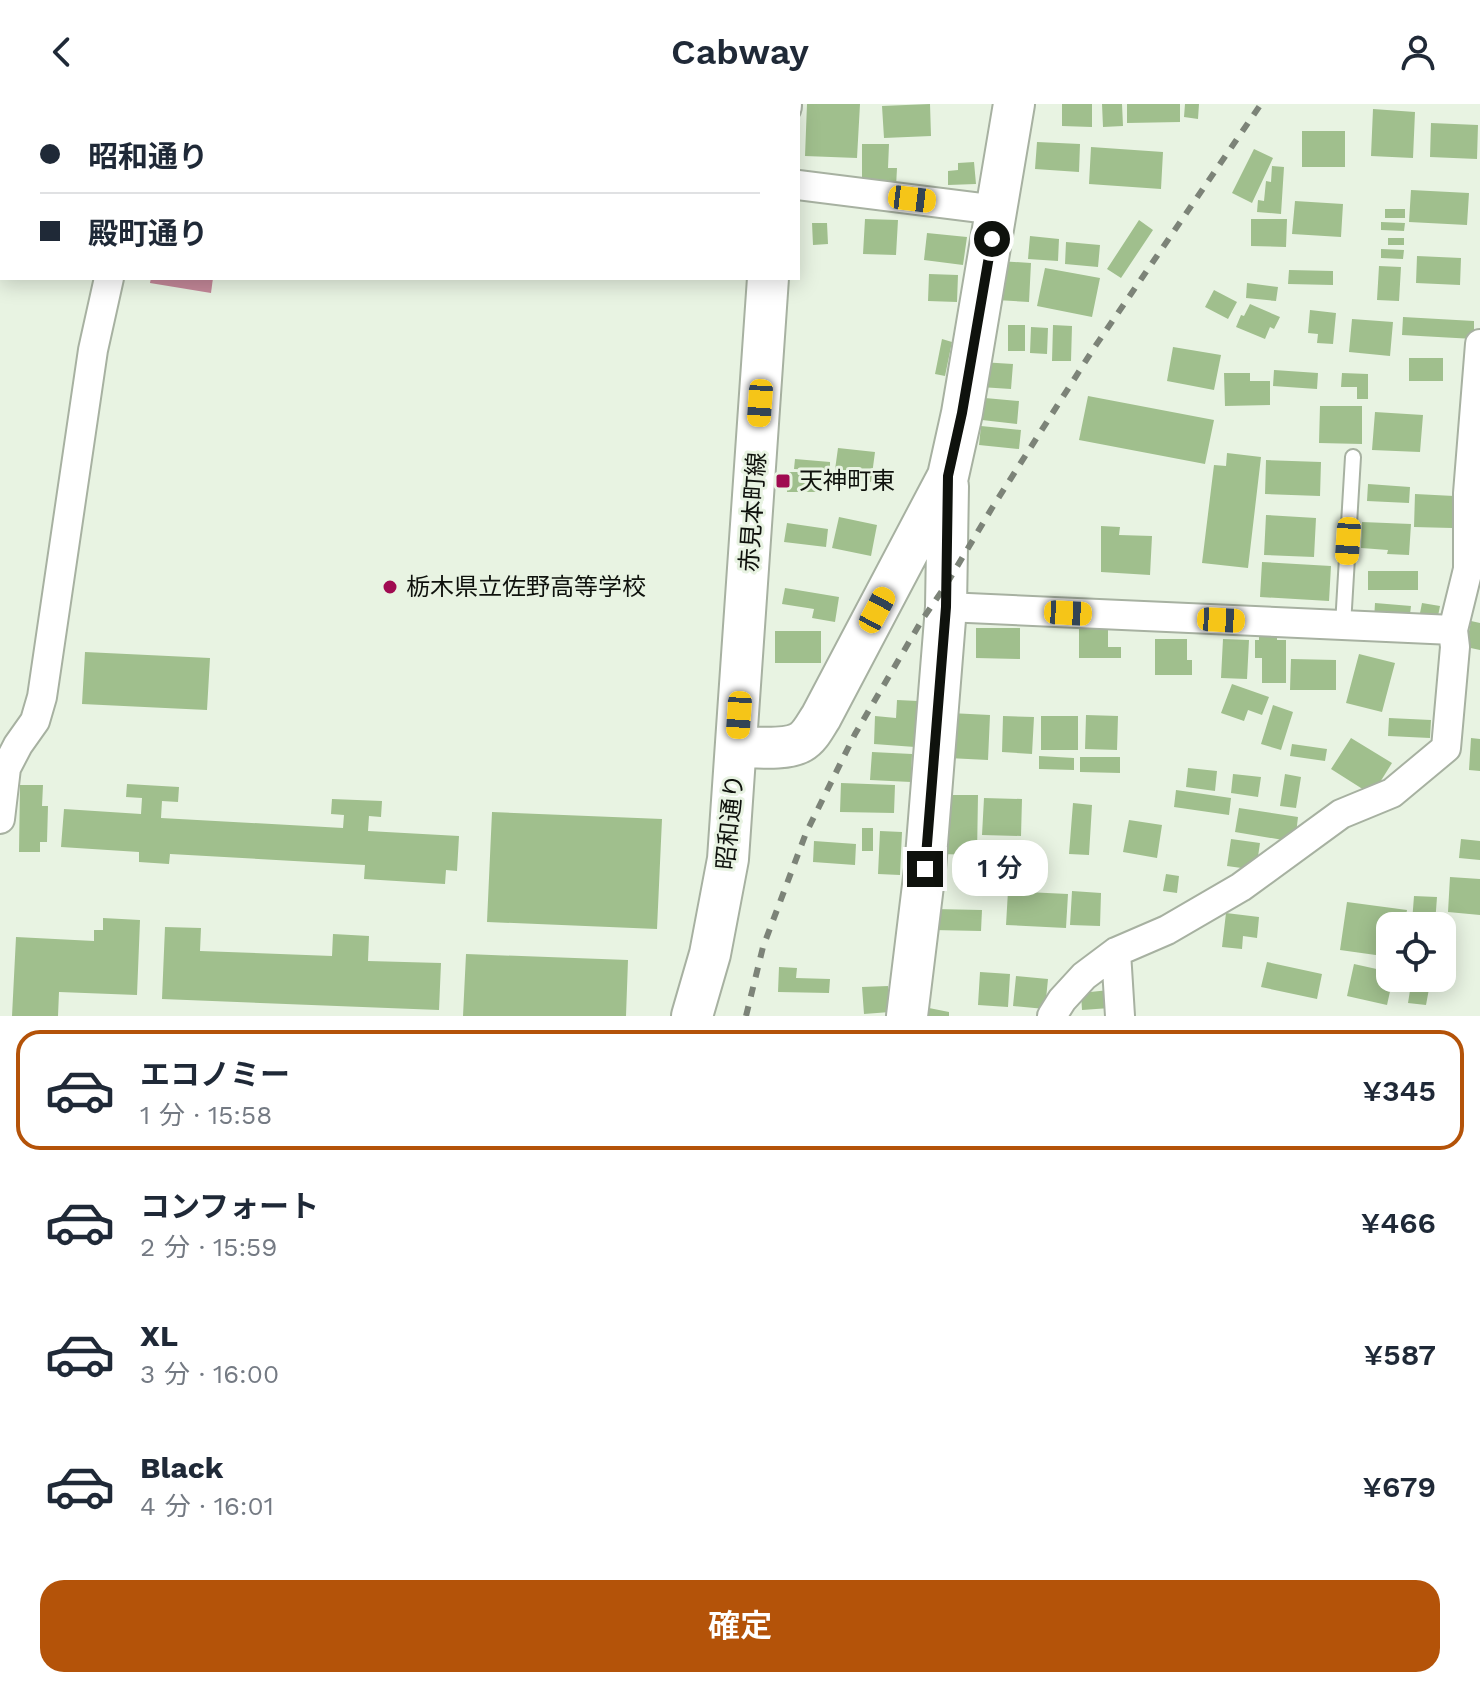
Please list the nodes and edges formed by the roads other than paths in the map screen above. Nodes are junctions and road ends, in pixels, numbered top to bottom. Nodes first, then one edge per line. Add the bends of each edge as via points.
1 (1014, 104) edge
2 (800, 185) edge
3 (997, 210) junction
4 (109, 280) edge
5 (768, 280) edge
6 (1480, 344) edge
7 (1353, 457) dead end
8 (948, 476) junction
9 (1474, 564) edge
10 (946, 607) junction
11 (1343, 625) junction
12 (1453, 630) junction
13 (9, 744) edge
14 (737, 747) junction
15 (0, 819) edge
16 (1116, 952) junction
17 (692, 1016) edge
18 (907, 1016) edge
19 (1052, 1016) edge
20 (1120, 1016) edge

1 - 3 street, 昭和通り
2 - 3 street
3 - 8 street, 昭和通り
4 - 13 street via 93,350 42,697 35,721
5 - 14 street, 赤見本町線
6 - 9 street via 1468,493
7 - 11 lane
8 - 10 street
8 - 14 street, 昭和通り via 809,735 786,747
9 - 12 street
10 - 11 street
10 - 18 street
11 - 12 street
12 - 16 street via 1446,748 1392,793 1341,814 1241,887 1167,930
13 - 15 street
14 - 17 street, 昭和通り via 728,859
16 - 19 street via 1084,976
16 - 20 street

